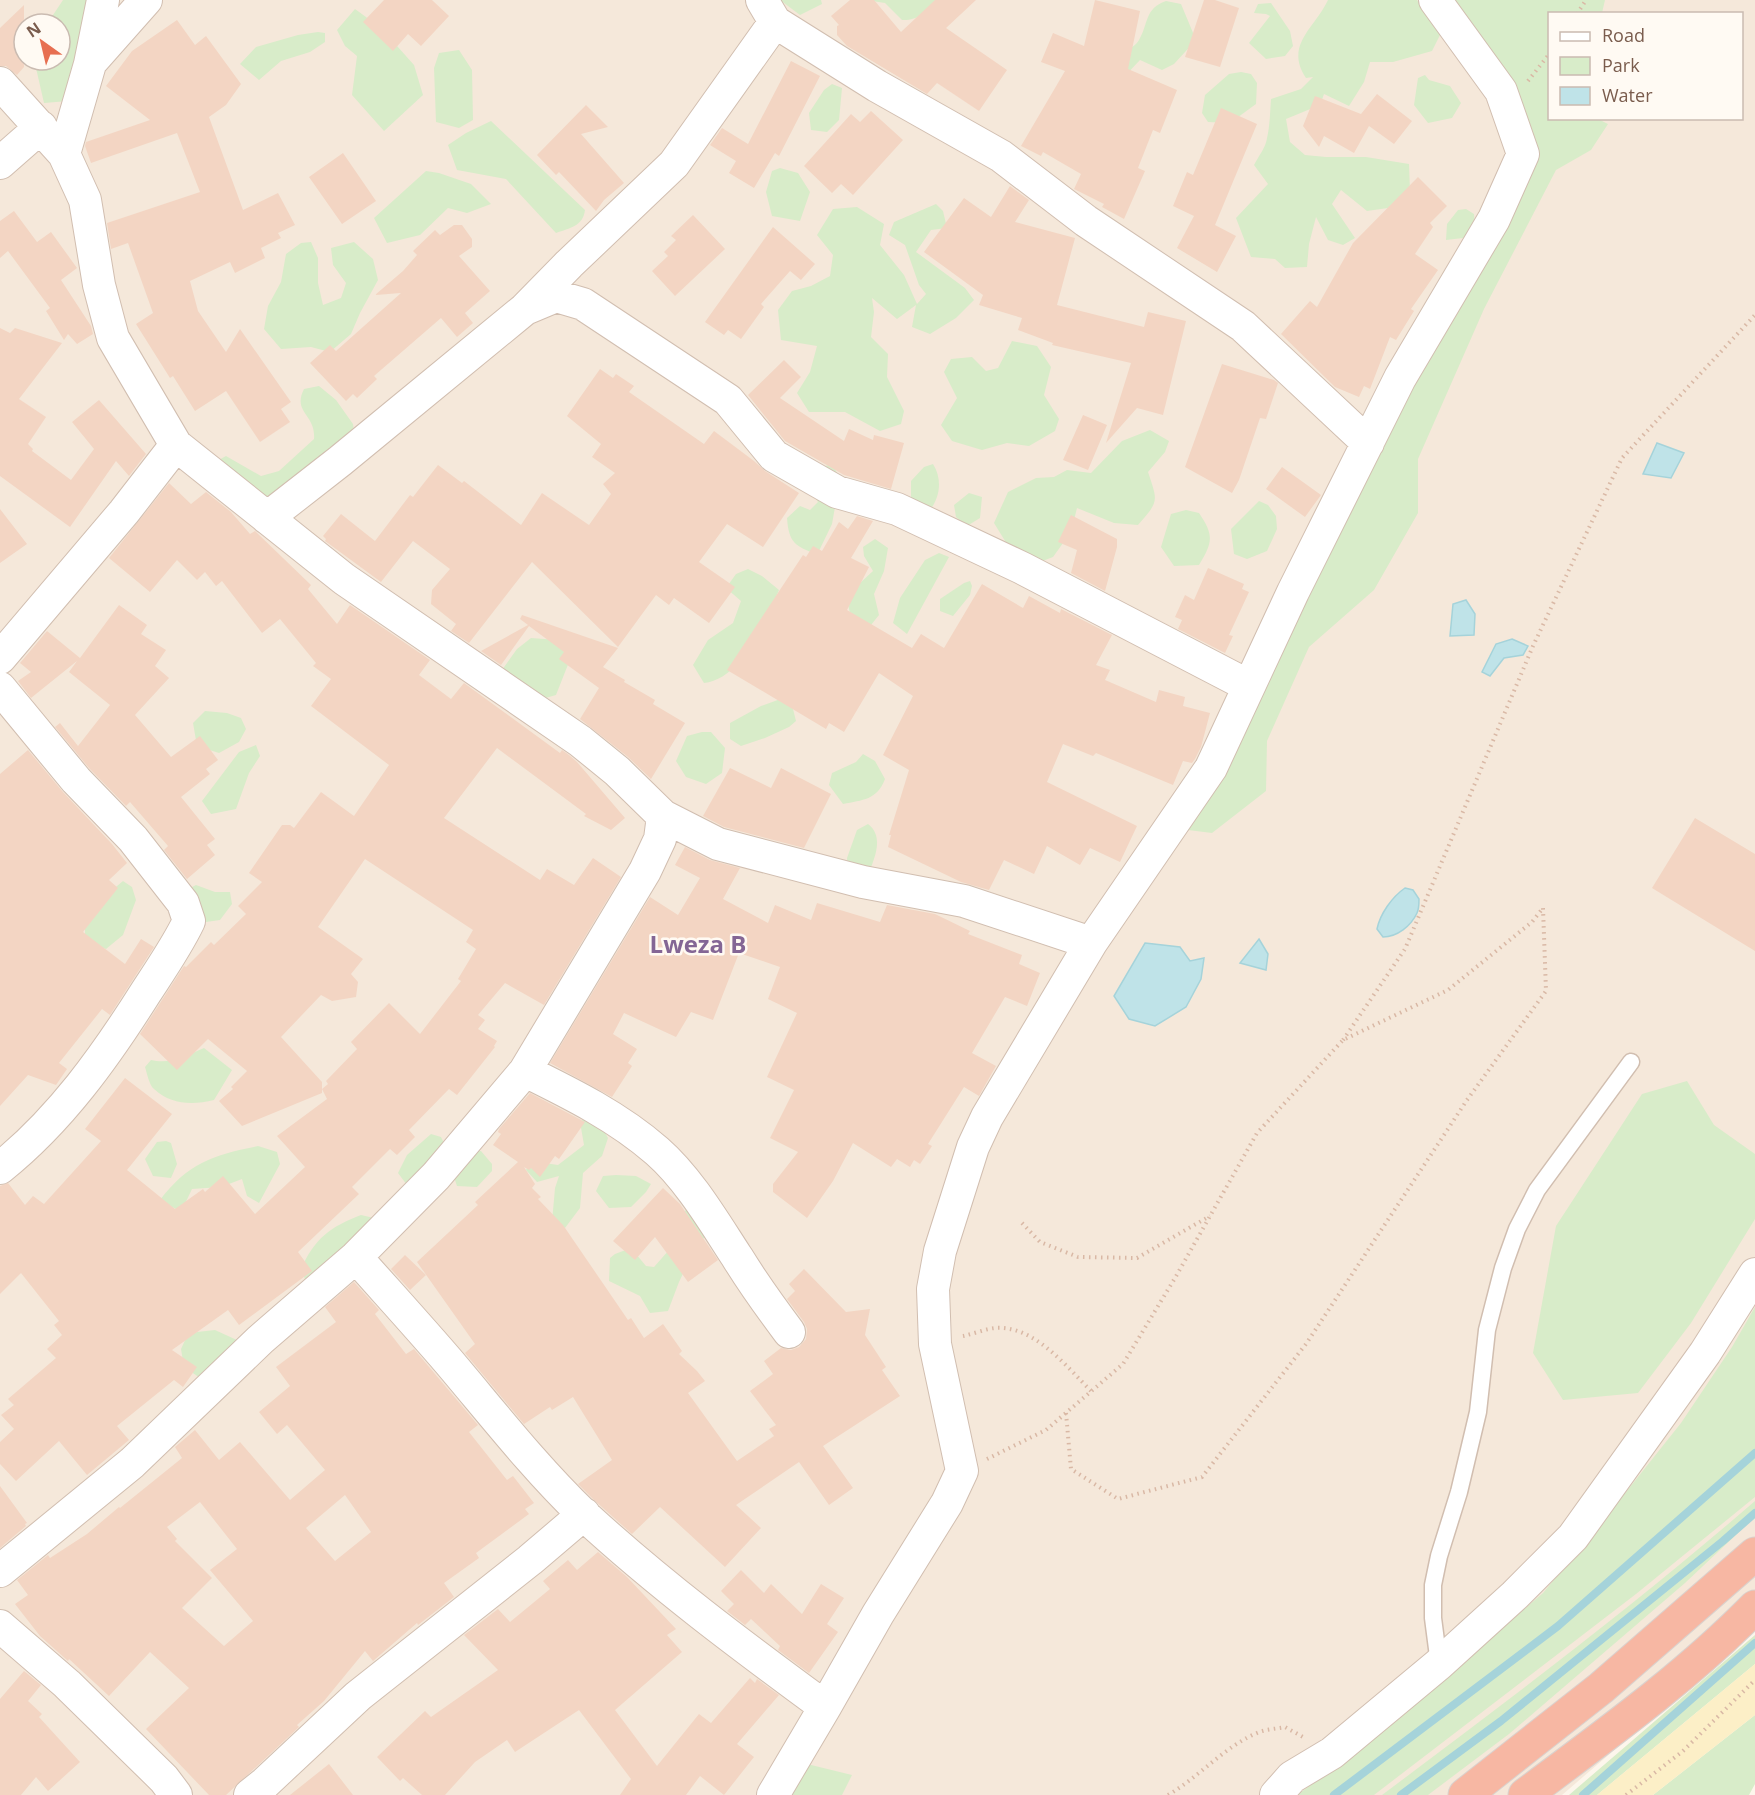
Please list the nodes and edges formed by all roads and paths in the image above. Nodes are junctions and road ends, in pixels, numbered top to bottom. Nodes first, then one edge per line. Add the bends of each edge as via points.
1 (103, 0) edge
2 (146, 0) edge
3 (1435, 0) edge
4 (768, 11) edge
5 (90, 64) junction
6 (0, 83) edge
7 (41, 127) junction
8 (63, 154) junction
9 (0, 163) edge
10 (525, 309) junction
11 (1755, 315) edge
12 (1368, 443) junction
13 (176, 445) junction
14 (267, 518) junction
15 (0, 658) edge
16 (1249, 686) junction
17 (0, 688) edge
18 (663, 816) junction
19 (1091, 944) junction
20 (1343, 1040) junction
21 (1631, 1062) dead end
22 (525, 1071) junction
23 (0, 1168) edge
24 (1211, 1216) junction
25 (1022, 1223) dead end
26 (356, 1257) junction
27 (1755, 1274) edge
28 (789, 1332) dead end
29 (935, 1344) junction
30 (1091, 1391) junction
31 (1066, 1413) junction
32 (962, 1471) junction
33 (584, 1514) junction
34 (1755, 1554) edge
35 (0, 1571) edge
36 (1755, 1607) edge
37 (0, 1626) edge
38 (1439, 1664) junction
39 (1755, 1680) edge
40 (825, 1707) junction
41 (1332, 1753) junction
42 (176, 1795) edge
43 (250, 1795) edge
44 (773, 1795) edge
45 (1168, 1795) edge
46 (1276, 1795) edge
47 (1465, 1795) edge
48 (1525, 1795) edge
49 (1626, 1795) edge

1 - 5 street
2 - 5 street
3 - 12 street via 1501,91 1523,154 1494,219 1401,378
4 - 10 street via 674,165
4 - 12 street via 877,86 1001,156 1086,220 1243,326
5 - 8 street
6 - 7 street
7 - 8 street
7 - 9 street
8 - 13 street via 85,200 99,285 113,338
10 - 14 street
10 - 16 street via 556,296 583,304 728,400 774,456 837,492 897,509 1022,568
11 - 20 path via 1622,458 1533,646 1405,949
12 - 16 street
13 - 14 street
13 - 15 street
14 - 18 street via 344,579 580,741 618,771
16 - 19 street via 1211,768
17 - 23 street via 75,780 133,839 183,903 189,921 125,1025 75,1094
18 - 19 street via 718,844 863,882 964,901
18 - 22 street via 660,839 645,871
19 - 29 street via 973,1147 940,1251 933,1289
20 - 24 path via 1257,1133
20 - 31 path via 1448,990 1532,922 1543,908 1546,991 1467,1100 1306,1344 1202,1477 1118,1499 1071,1469
21 - 38 lane via 1537,1190 1503,1268 1486,1330 1478,1412 1433,1585
22 - 26 street via 436,1176
22 - 28 street via 586,1101 659,1152 698,1198
24 - 25 path via 1137,1258 1078,1257 1040,1242
24 - 30 path via 1123,1364
26 - 33 street via 520,1448
26 - 35 street via 260,1340 132,1463
27 - 38 street via 1706,1353 1573,1537
29 - 30 path via 995,1328 1021,1331 1055,1355
29 - 32 street
30 - 31 path
31 - 32 path via 1046,1430
32 - 40 street via 947,1503
33 - 40 street via 723,1632
33 - 43 street via 358,1696
34 - 47 highway via 1601,1688
36 - 48 highway via 1653,1698
37 - 42 street via 67,1684
38 - 41 street
39 - 49 path via 1683,1751
40 - 44 street
41 - 45 path via 1285,1727 1258,1733
41 - 46 street via 1292,1777

